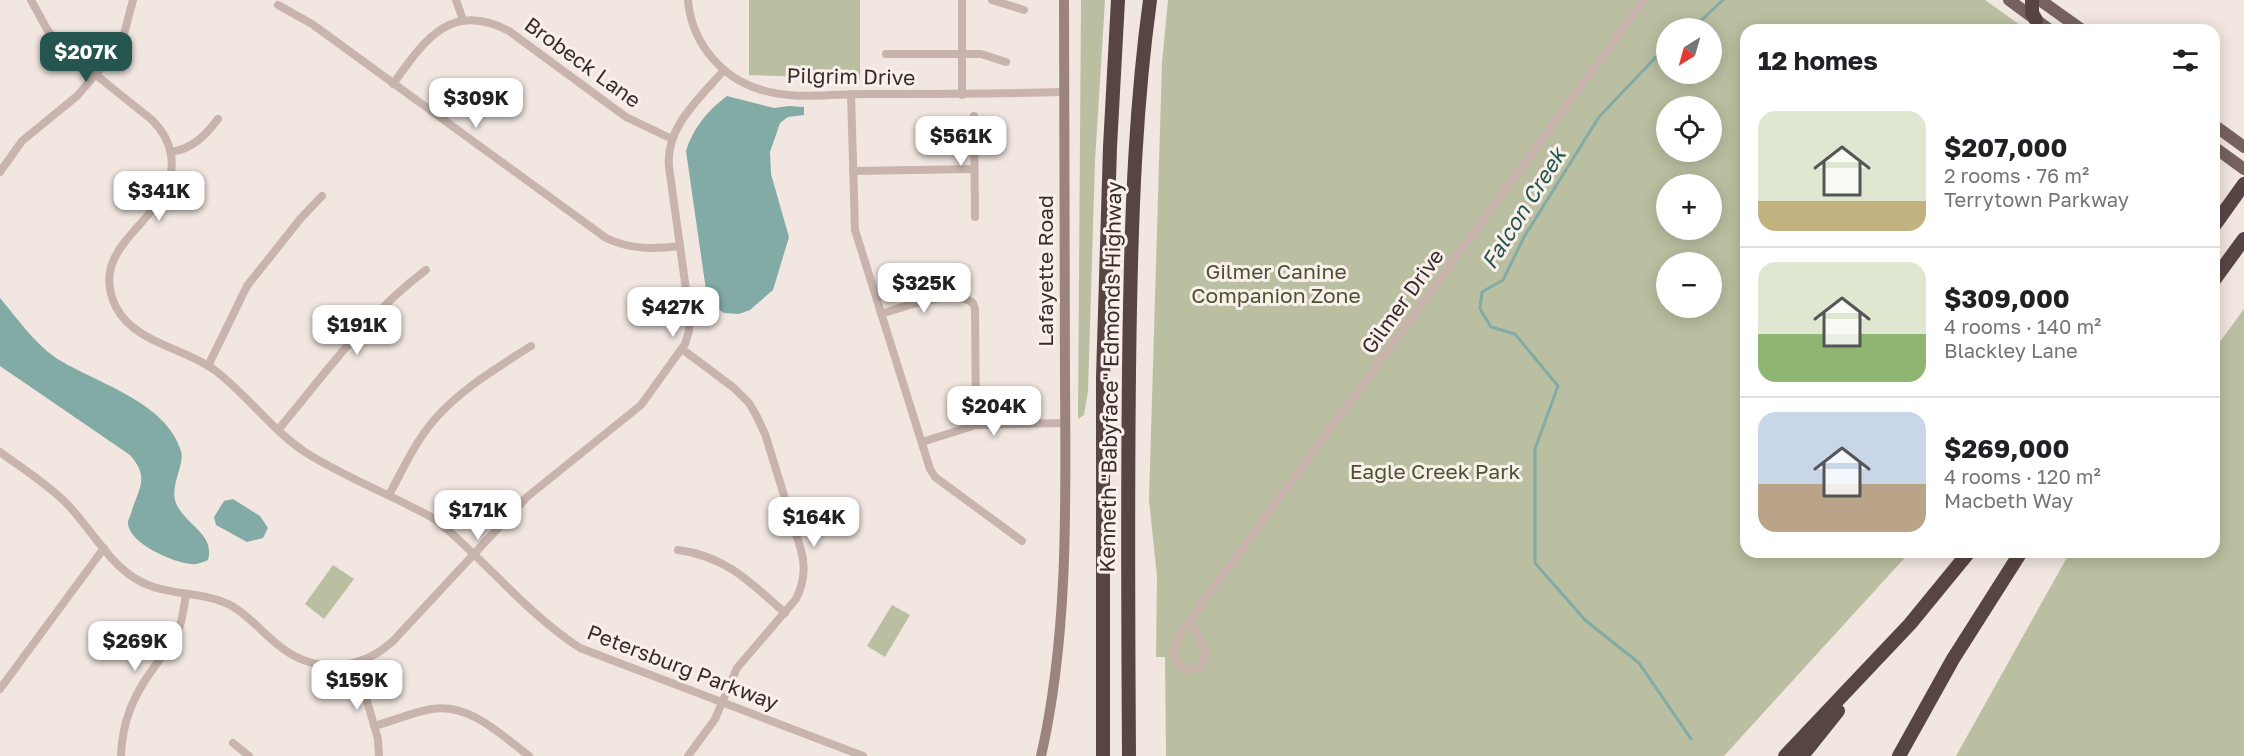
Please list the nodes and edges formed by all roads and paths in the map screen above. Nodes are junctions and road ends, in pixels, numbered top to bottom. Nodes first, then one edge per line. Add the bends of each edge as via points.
1 (31, 0) edge
2 (133, 0) edge
3 (456, 0) edge
4 (687, 0) edge
5 (962, 0) edge
6 (992, 0) edge
7 (1064, 0) edge
8 (1118, 0) edge
9 (1150, 0) edge
10 (1644, 0) edge
11 (2009, 0) edge
12 (2032, 0) edge
13 (2040, 0) edge
14 (1013, 3) edge
15 (278, 5) dead end
16 (1024, 10) dead end
17 (463, 20) junction
18 (2036, 20) junction
19 (2042, 24) edge
20 (2074, 24) edge
21 (886, 54) dead end
22 (962, 54) junction
23 (1006, 62) dead end
24 (724, 70) junction
25 (96, 75) junction
26 (393, 84) junction
27 (1064, 92) junction
28 (851, 94) junction
29 (962, 95) junction
30 (974, 116) dead end
31 (218, 119) dead end
32 (2220, 130) edge
33 (672, 139) junction
34 (2239, 144) edge
35 (171, 152) junction
36 (2220, 152) edge
37 (974, 169) junction
38 (2244, 170) edge
39 (853, 171) junction
40 (0, 172) edge
41 (2244, 184) edge
42 (322, 196) dead end
43 (975, 217) dead end
44 (2220, 218) edge
45 (2244, 239) edge
46 (680, 246) junction
47 (426, 270) dead end
48 (2220, 272) edge
49 (881, 314) junction
50 (531, 346) dead end
51 (682, 350) junction
52 (208, 366) junction
53 (1065, 423) junction
54 (976, 425) junction
55 (278, 429) junction
56 (922, 442) junction
57 (0, 452) edge
58 (389, 495) junction
59 (1022, 541) dead end
60 (104, 548) junction
61 (678, 550) dead end
62 (473, 554) junction
63 (1965, 558) edge
64 (2017, 558) edge
65 (186, 594) junction
66 (785, 613) junction
67 (1190, 622) junction
68 (1910, 624) junction
69 (356, 663) junction
70 (0, 689) edge
71 (722, 702) junction
72 (375, 726) junction
73 (233, 743) dead end
74 (121, 756) edge
75 (249, 756) edge
76 (379, 756) edge
77 (529, 756) edge
78 (688, 756) edge
79 (863, 756) edge
80 (1041, 756) edge
81 (1104, 756) edge
82 (1129, 756) edge
83 (1785, 756) edge
84 (1802, 756) edge
85 (1899, 756) edge

1 - 25 street via 53,38
2 - 25 street via 121,41
3 - 17 street
4 - 24 street, Pilgrim Drive via 700,40
5 - 22 street
6 - 14 street
7 - 27 main road, Lafayette Road
8 - 81 highway, Kenneth "Babyface" Edmonds Highway via 1104,332
9 - 82 highway, Kenneth "Babyface" Edmonds Highway via 1140,69 1131,264
10 - 67 street, Gilmer Drive
11 - 18 main road
12 - 18 highway
13 - 20 main road
14 - 16 street
15 - 26 street via 312,24
17 - 26 street, Brobeck Lane via 432,33
17 - 33 street, Brobeck Lane via 489,21 509,31 626,117
18 - 19 main road
21 - 22 street
22 - 23 street via 981,54
22 - 29 street
24 - 28 street, Pilgrim Drive via 766,91
24 - 33 street via 683,119
25 - 35 street via 155,123
25 - 40 street via 77,96 22,141
26 - 46 street via 606,238 635,248
27 - 29 street, Pilgrim Drive
27 - 53 main road, Lafayette Road
28 - 29 street, Pilgrim Drive
28 - 39 street
30 - 37 street
31 - 35 street via 195,143
32 - 34 main road
33 - 46 street via 668,159
35 - 52 street, Petersburg Parkway via 167,190 117,252 110,272 110,289 117,310 131,326
36 - 38 main road
37 - 39 street
37 - 43 street
39 - 49 street via 855,230
41 - 44 highway
42 - 52 street via 248,286
45 - 48 highway
46 - 51 street via 690,322
47 - 55 street via 372,319
49 - 54 street via 935,298 965,298 972,302
49 - 56 street
50 - 58 street via 465,390 440,413 419,440
51 - 62 street via 639,407 534,490
51 - 66 street via 734,388 749,403 762,426 804,562 801,587
52 - 55 street, Petersburg Parkway
53 - 54 street
53 - 80 main road, Lafayette Road via 1062,587 1050,716
54 - 56 street
55 - 58 street, Petersburg Parkway via 305,452
56 - 59 street via 935,477
57 - 60 street via 58,495
58 - 62 street, Petersburg Parkway via 438,521
60 - 65 street via 135,579 157,589
60 - 70 street
61 - 66 street via 728,565
62 - 69 street via 387,646
62 - 71 street, Petersburg Parkway via 580,648
63 - 68 highway
64 - 85 highway via 1953,659
65 - 69 street via 230,605 303,661 327,666
65 - 74 street via 177,634 131,704
66 - 71 street via 737,668
67 - 67 street, Gilmer Drive via 1173,649 1177,665 1190,670 1199,667 1206,655
68 - 83 highway
68 - 84 highway
69 - 72 street
71 - 78 street via 712,724
71 - 79 street, Petersburg Parkway
72 - 76 street
72 - 77 street via 430,709 456,710 473,716
73 - 75 street

